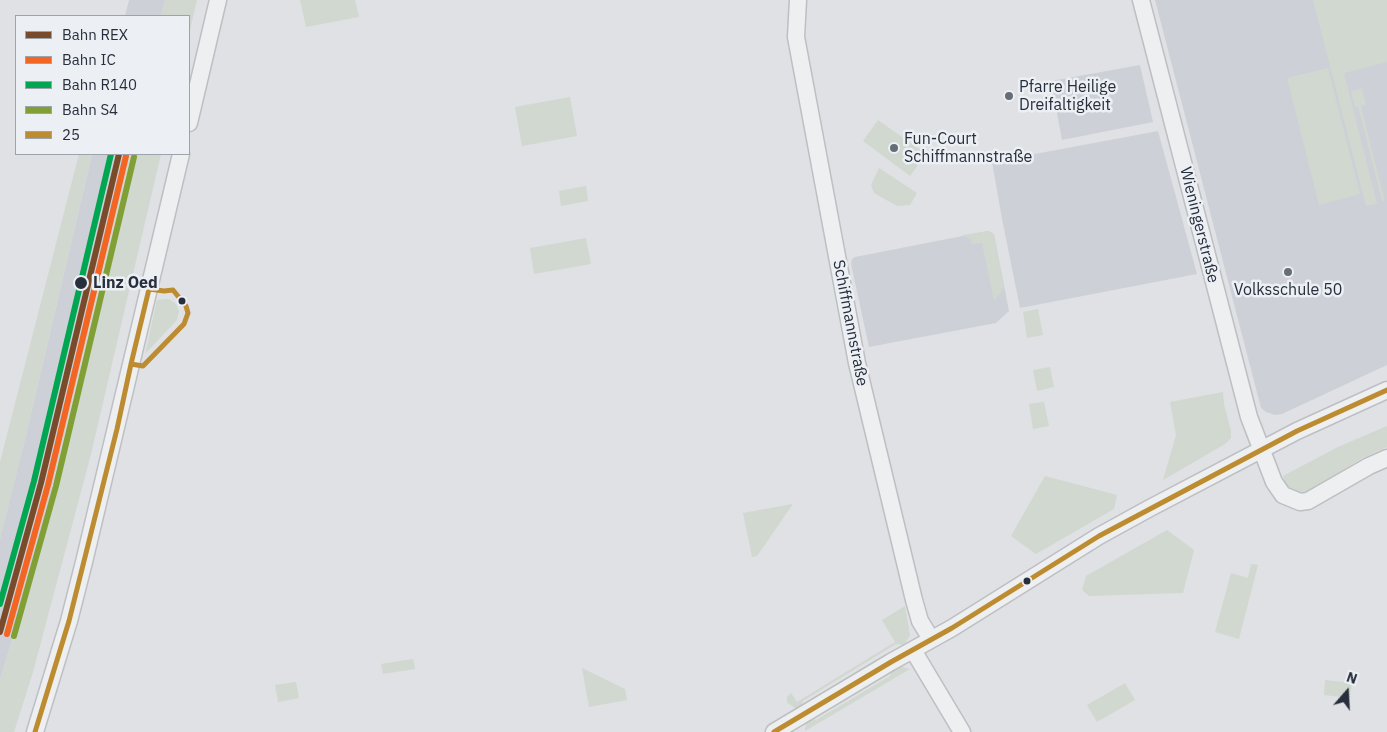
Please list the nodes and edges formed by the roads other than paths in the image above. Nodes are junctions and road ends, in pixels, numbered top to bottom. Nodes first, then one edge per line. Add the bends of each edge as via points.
1 (218, 0) edge
2 (798, 0) edge
3 (1141, 0) edge
4 (190, 119) edge
5 (182, 155) edge
6 (1387, 390) edge
7 (1261, 450) junction
8 (1387, 458) edge
9 (931, 639) junction
10 (913, 650) junction
11 (35, 732) edge
12 (774, 732) edge
13 (962, 732) edge

1 - 4 street
2 - 9 street, Schiffmannstraße via 796,37 857,363 914,600 920,621
3 - 7 street, Wieningerstraße via 1239,381
5 - 11 street via 82,570
6 - 7 street
7 - 8 street, Wieningerstraße via 1278,490 1300,502 1308,501
7 - 9 street via 1099,536
9 - 10 street
10 - 12 street
10 - 13 street

